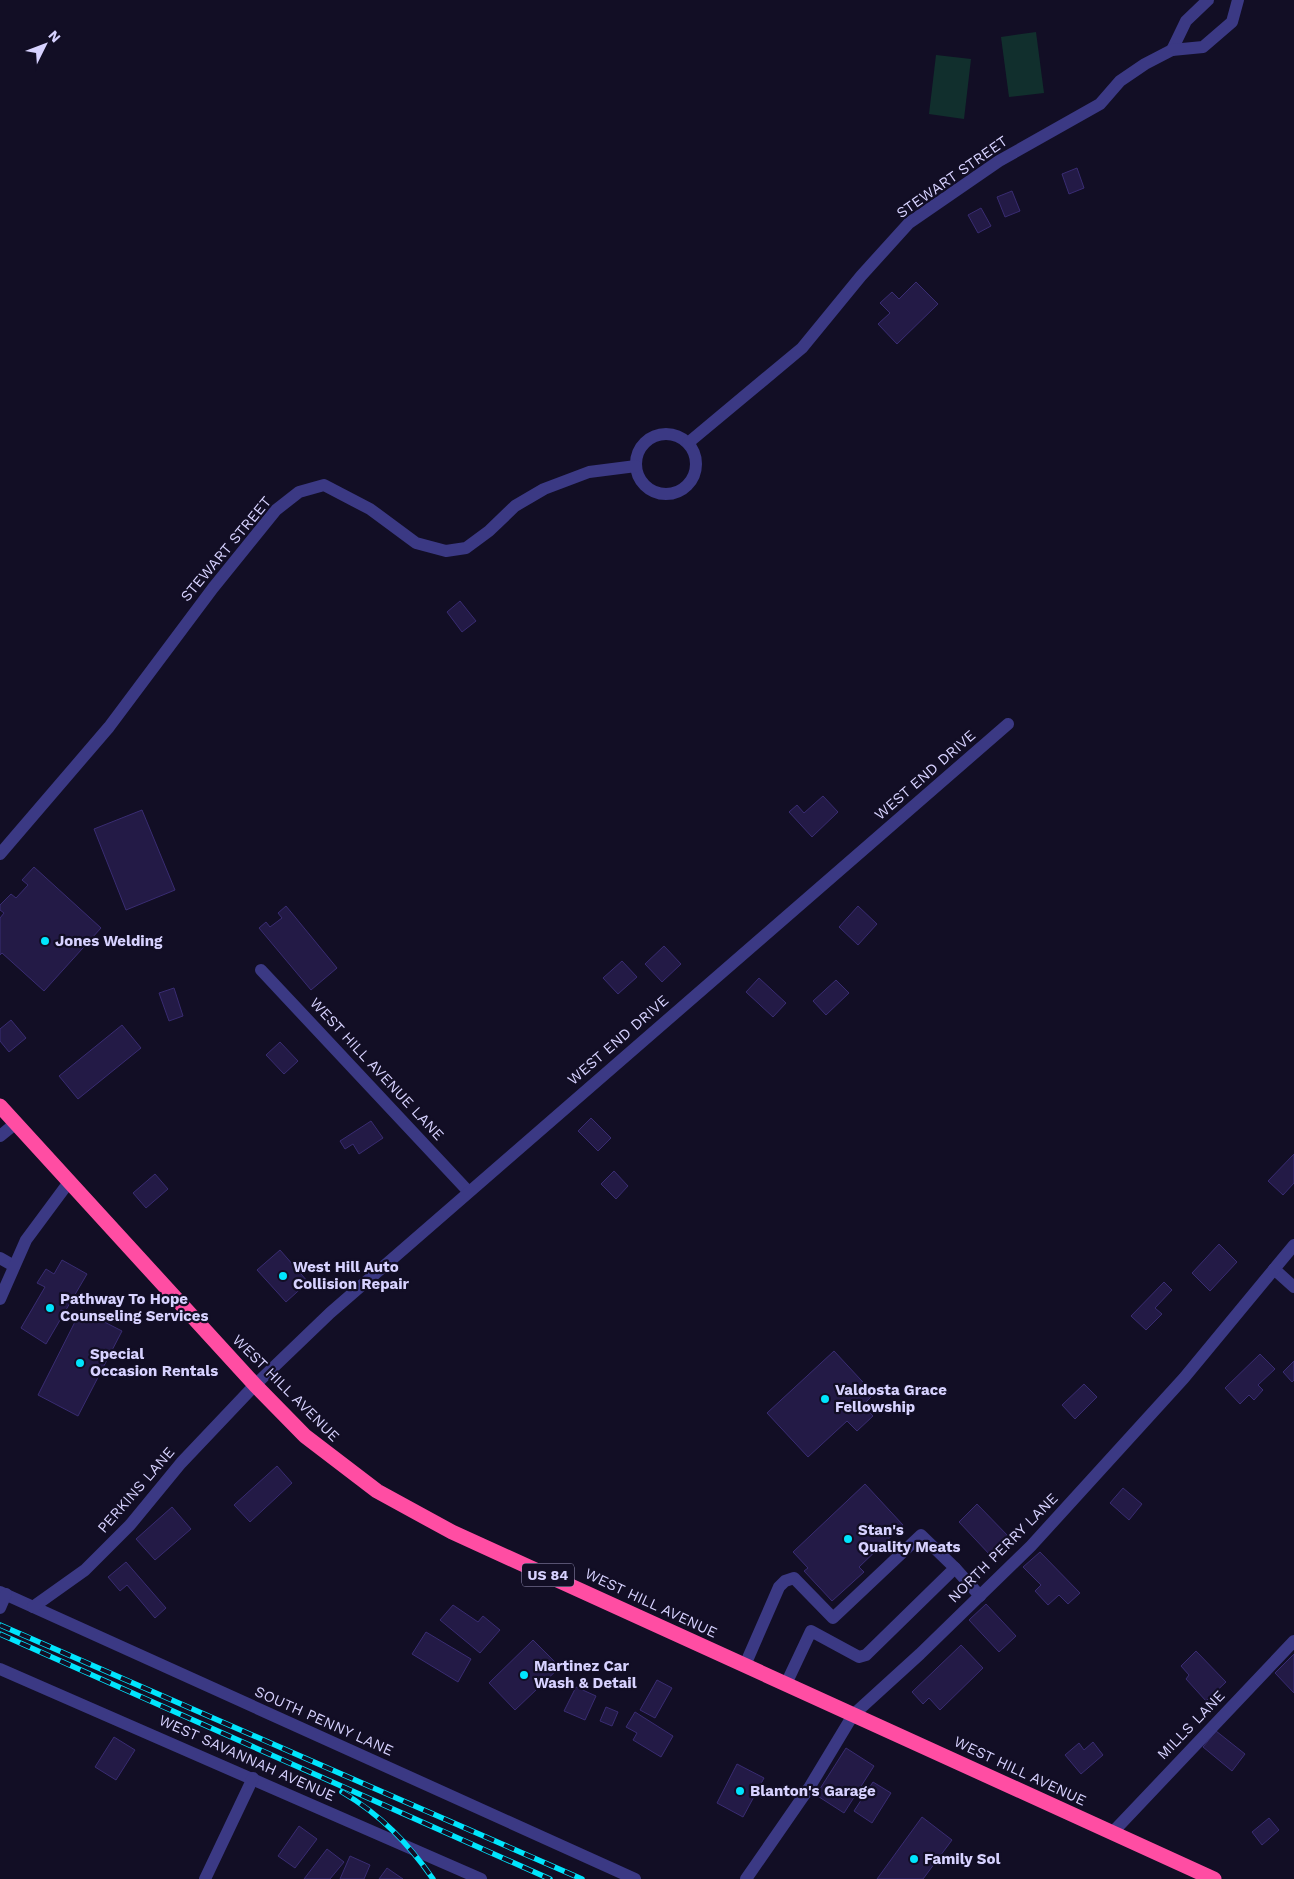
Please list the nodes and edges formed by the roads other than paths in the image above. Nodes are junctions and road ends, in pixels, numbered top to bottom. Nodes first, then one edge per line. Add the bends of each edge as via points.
1 (1208, 0) edge
2 (1238, 0) edge
3 (1172, 50) junction
4 (688, 443) junction
5 (636, 466) junction
6 (1008, 724) dead end
7 (0, 854) edge
8 (261, 970) dead end
9 (0, 1106) edge
10 (16, 1123) junction
11 (0, 1136) edge
12 (69, 1182) junction
13 (468, 1191) junction
14 (1294, 1245) edge
15 (0, 1258) edge
16 (14, 1266) junction
17 (1274, 1269) junction
18 (1294, 1287) edge
19 (0, 1299) edge
20 (255, 1385) junction
21 (955, 1568) junction
22 (3, 1593) edge
23 (980, 1596) junction
24 (33, 1607) junction
25 (0, 1608) edge
26 (833, 1618) junction
27 (811, 1631) junction
28 (1294, 1641) edge
29 (745, 1665) junction
30 (0, 1669) edge
31 (786, 1684) junction
32 (853, 1715) junction
33 (253, 1778) junction
34 (1112, 1832) junction
35 (205, 1879) edge
36 (480, 1879) edge
37 (636, 1879) edge
38 (746, 1879) edge
39 (1214, 1879) edge

1 - 3 street via 1186,21
2 - 3 street, STEWART STREET via 1232,22 1203,47
3 - 4 street, STEWART STREET via 1120,81 1100,104 999,161 909,222 802,348
4 - 5 street via 674,435 658,435 642,446
4 - 5 street via 696,461 695,472 690,482 674,493 652,491 638,476
5 - 7 street, STEWART STREET via 589,472 544,489 516,506 466,548 446,551 416,543 370,508 324,485 298,492 276,510 109,727
6 - 13 street, WEST END DRIVE
8 - 13 street, WEST HILL AVENUE LANE
9 - 10 highway, WEST HILL AVENUE / US 84
10 - 11 street
10 - 12 highway, WEST HILL AVENUE / US 84
12 - 16 street via 26,1240
12 - 20 highway, WEST HILL AVENUE / US 84
13 - 20 street, WEST END DRIVE via 317,1325
14 - 17 street, NORTH PERRY LANE
15 - 16 street
16 - 19 street
17 - 18 street
17 - 23 street, NORTH PERRY LANE via 1156,1410 1038,1539
20 - 24 street, PERKINS LANE via 181,1463 130,1525 85,1570
20 - 29 highway, WEST HILL AVENUE / US 84 via 324,1453 401,1506
21 - 23 street
21 - 26 street via 921,1535
21 - 27 street via 866,1655 859,1657
22 - 24 street, SOUTH PENNY LANE
22 - 25 street
23 - 32 street, NORTH PERRY LANE
24 - 37 street, SOUTH PENNY LANE
26 - 27 street
26 - 29 street via 794,1578 785,1581 779,1587
27 - 31 street
28 - 34 street, MILLS LANE
29 - 31 highway, WEST HILL AVENUE / US 84
30 - 33 street, WEST SAVANNAH AVENUE
31 - 32 highway, WEST HILL AVENUE / US 84
32 - 34 highway, WEST HILL AVENUE / US 84
32 - 38 street, NORTH PERRY LANE via 809,1788
33 - 35 street
33 - 36 street, WEST SAVANNAH AVENUE
34 - 39 highway, WEST HILL AVENUE / US 84

